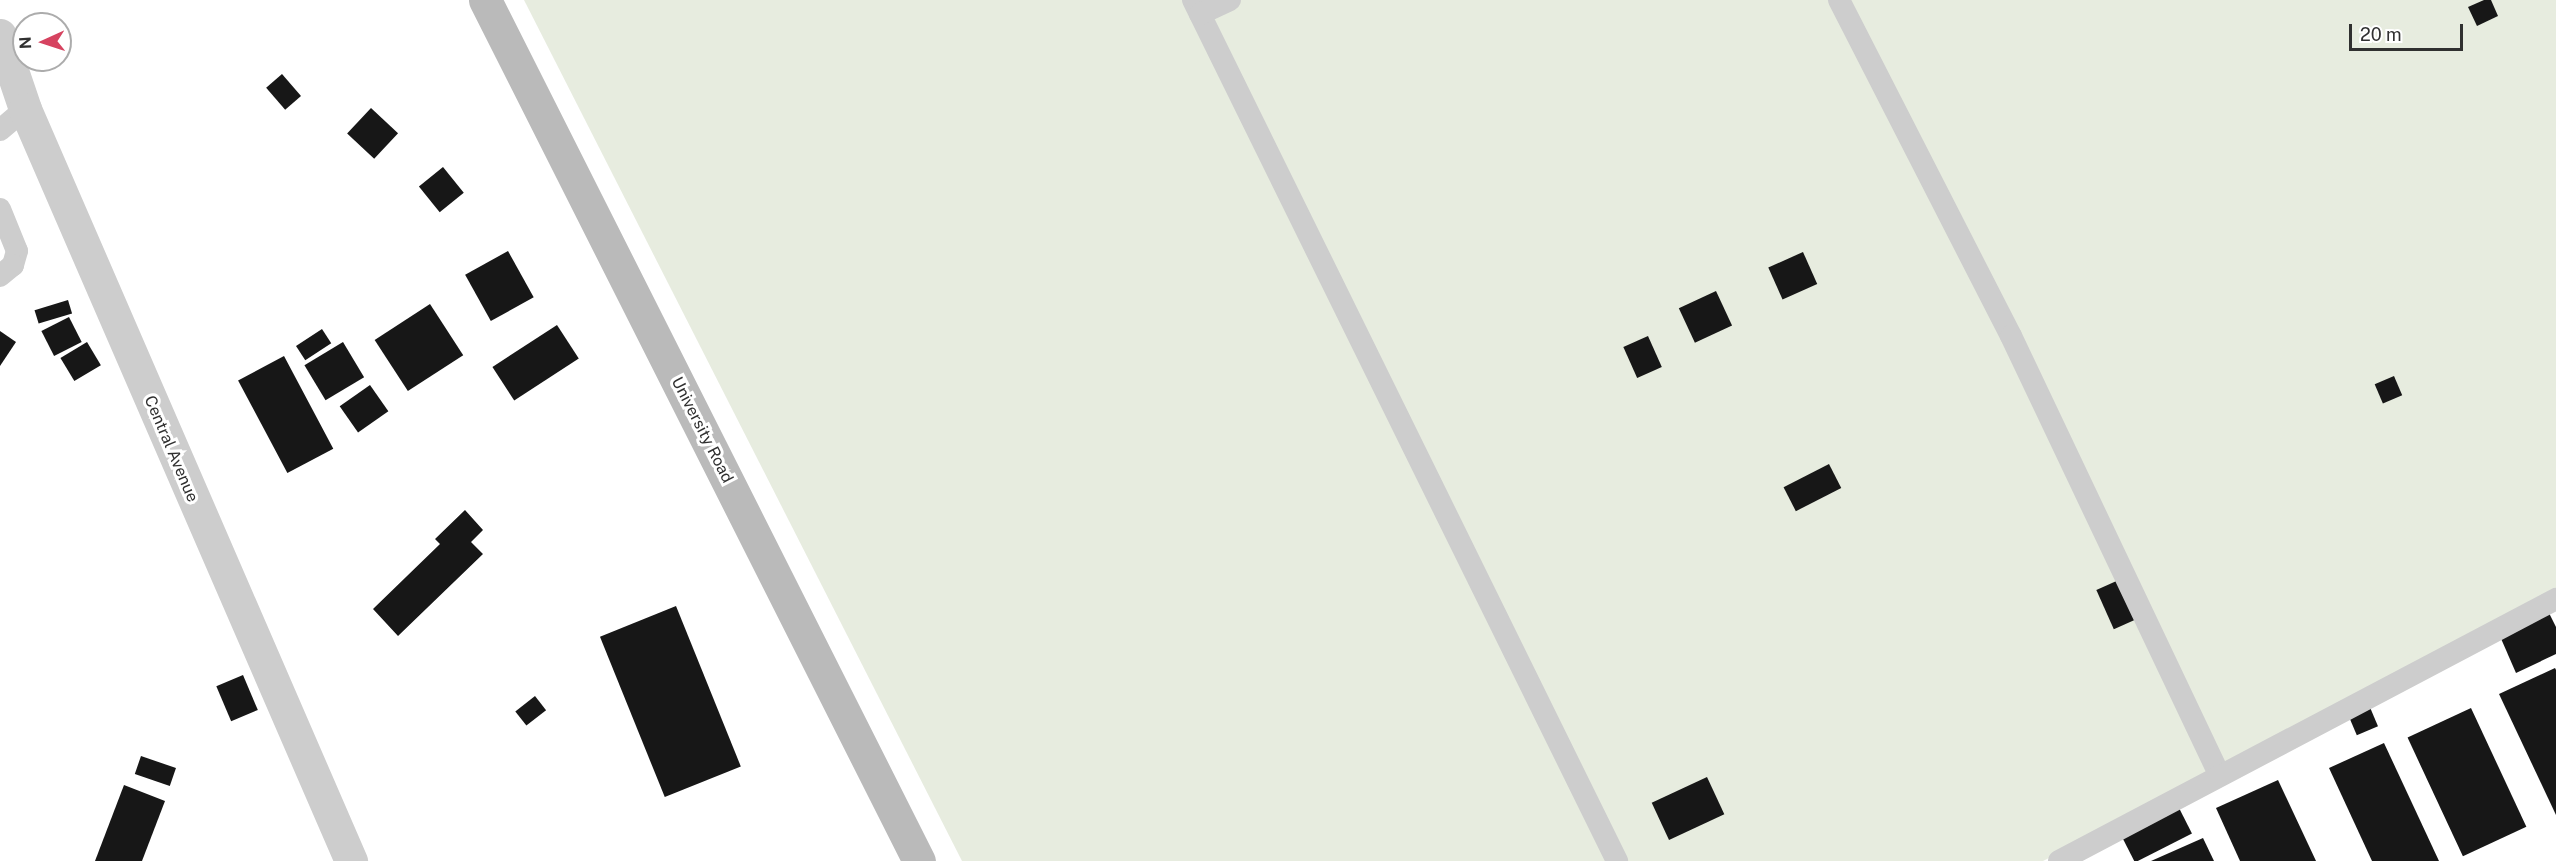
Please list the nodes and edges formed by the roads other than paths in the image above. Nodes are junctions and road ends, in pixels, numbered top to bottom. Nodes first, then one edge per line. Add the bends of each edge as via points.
1 (485, 0) edge
2 (1230, 0) edge
3 (1839, 0) edge
4 (1196, 7) edge
5 (0, 35) edge
6 (26, 109) junction
7 (0, 130) edge
8 (0, 209) edge
9 (0, 276) edge
10 (2556, 599) edge
11 (2219, 775) junction
12 (351, 861) edge
13 (919, 861) edge
14 (1617, 861) edge
15 (2059, 861) edge

1 - 13 main road, University Road
2 - 4 lane
3 - 11 lane via 2006,326
4 - 14 lane
5 - 6 street, Central Avenue
6 - 7 lane
6 - 12 street, Central Avenue
8 - 9 lane via 17,251 13,265
10 - 11 lane
11 - 15 lane

